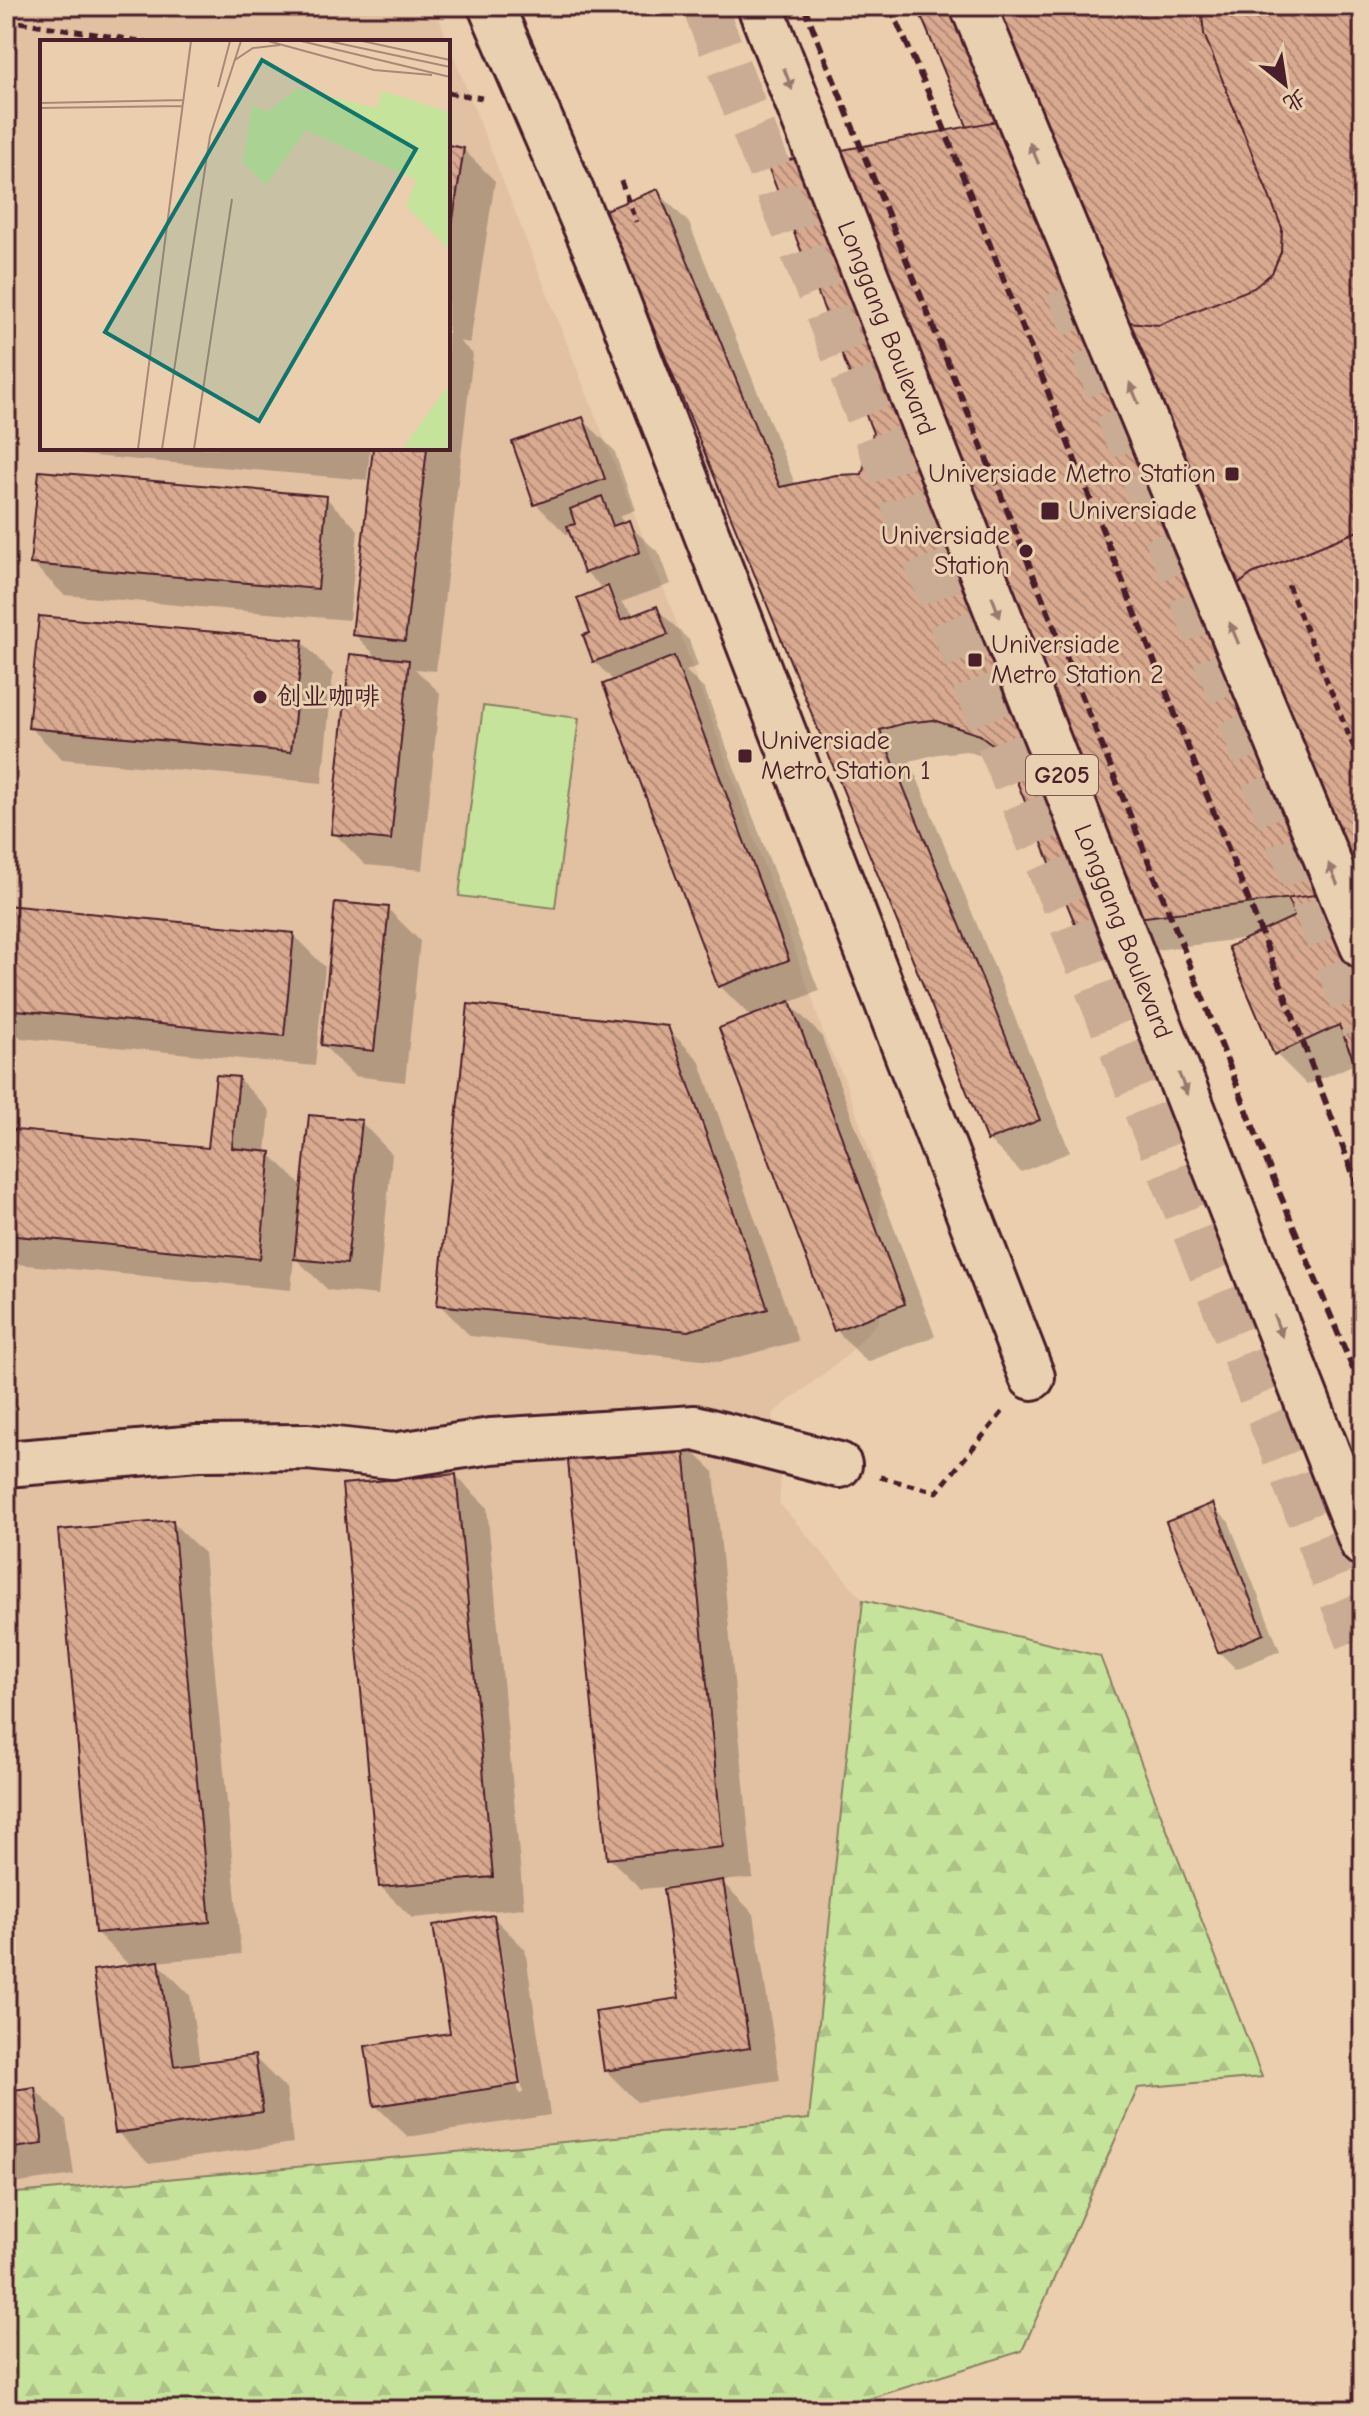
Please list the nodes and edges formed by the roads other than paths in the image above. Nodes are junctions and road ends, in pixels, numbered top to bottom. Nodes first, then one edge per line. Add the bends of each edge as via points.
1 (491, 6) edge
2 (760, 6) edge
3 (973, 6) edge
4 (1363, 946) edge
5 (1032, 1377) road end
6 (6, 1464) edge
7 (839, 1465) road end
8 (1363, 1544) edge

1 - 5 main road via 606,273
2 -> 8 main road, Longgang Boulevard / G205
4 -> 3 main road
6 - 7 main road via 198,1448 307,1447 393,1456 491,1441 695,1428

